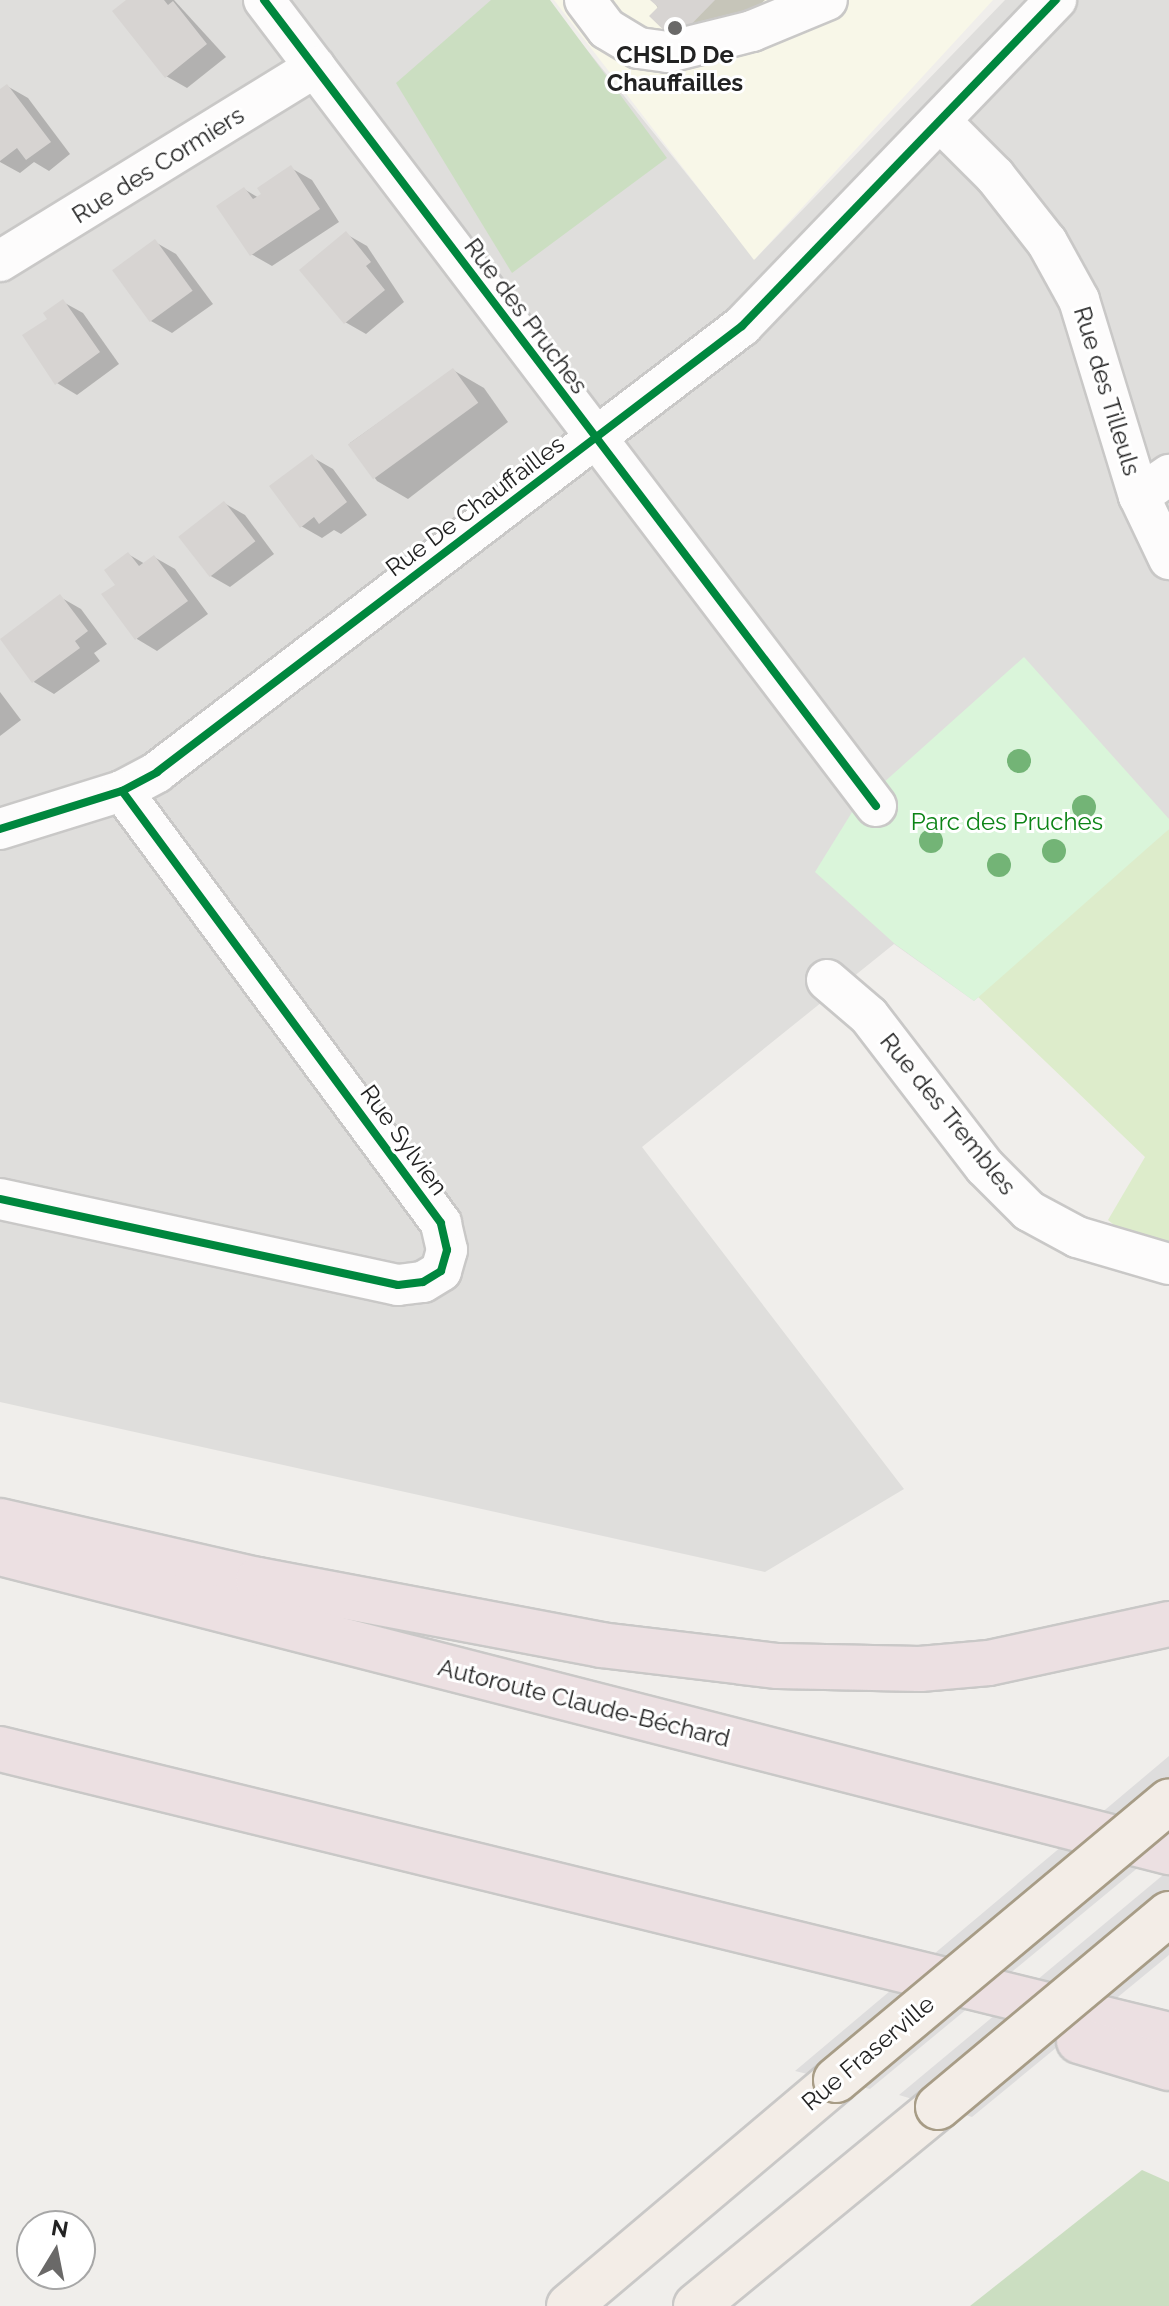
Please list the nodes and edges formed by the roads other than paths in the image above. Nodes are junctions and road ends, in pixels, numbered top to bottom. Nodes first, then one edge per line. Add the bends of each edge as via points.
1 (264, 0) edge
2 (585, 0) edge
3 (827, 0) edge
4 (1056, 0) edge
5 (315, 67) junction
6 (940, 121) junction
7 (0, 261) edge
8 (594, 441) junction
9 (1154, 485) edge
10 (1169, 559) edge
11 (122, 791) junction
12 (876, 806) dead end
13 (0, 829) edge
14 (827, 980) dead end
15 (0, 1199) edge
16 (1169, 1264) edge
17 (0, 1521) edge
18 (0, 1553) edge
19 (1169, 1624) edge
20 (0, 1749) edge
21 (837, 1768) junction
22 (1169, 1802) edge
23 (1169, 1835) edge
24 (1169, 1852) edge
25 (594, 1896) junction
26 (1169, 1914) edge
27 (1169, 2035) edge
28 (1169, 2068) edge
29 (569, 2306) edge
30 (696, 2306) edge

1 - 5 street, Rue des Pruches
2 - 3 street via 607,29 639,48 668,52 752,31
4 - 6 street, Rue De Chauffailles
5 - 7 street, Rue des Cormiers
5 - 8 street, Rue des Pruches
6 - 8 street, Rue De Chauffailles via 742,326
6 - 9 street, Rue des Tilleuls via 1030,220 1079,300
8 - 11 street, Rue De Chauffailles via 157,772
8 - 12 street, Rue des Pruches
9 - 10 street, Rue des Tilleuls
11 - 13 street, Rue De Chauffailles
11 - 15 street, Rue Sylvien via 441,1223 447,1250 441,1271 423,1282 398,1285
14 - 16 street, Rue des Trembles via 869,1016 985,1167 1029,1211 1077,1237
17 - 19 highway via 258,1580 586,1642 778,1666 920,1669 989,1663
18 - 21 highway, Autoroute Claude-Béchard
20 - 25 highway
21 - 23 highway
21 - 24 highway, Autoroute Claude-Béchard
22 - 29 main road, Rue Fraserville, bridge
25 - 27 highway
25 - 28 highway
26 - 30 main road, bridge

